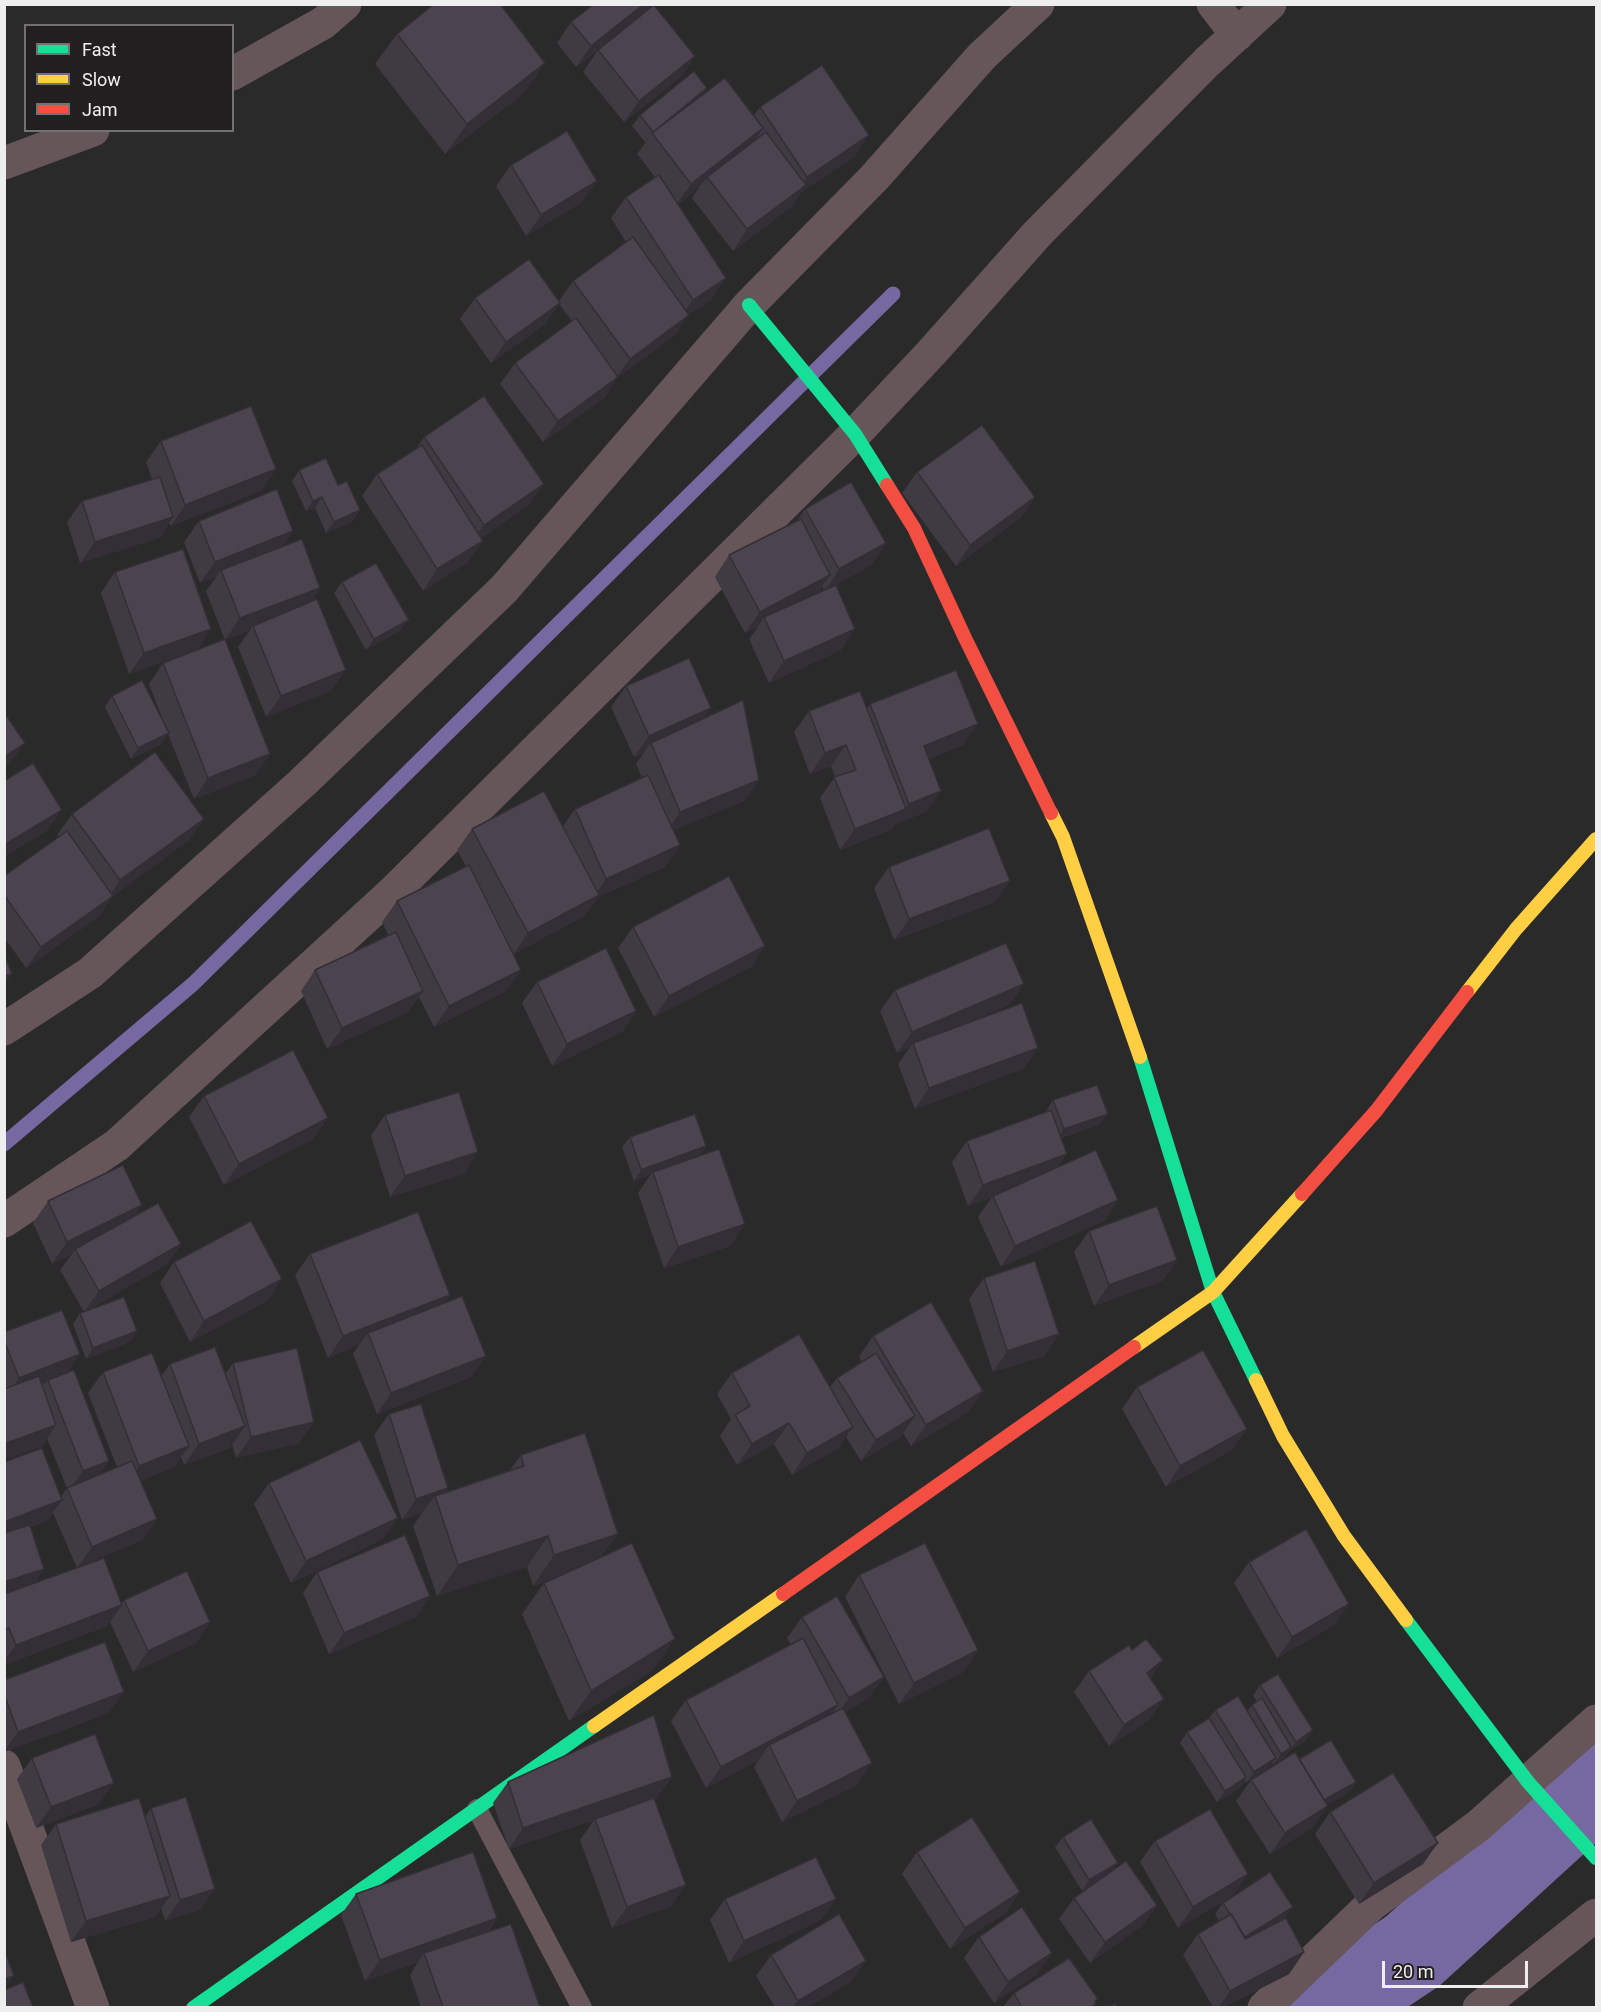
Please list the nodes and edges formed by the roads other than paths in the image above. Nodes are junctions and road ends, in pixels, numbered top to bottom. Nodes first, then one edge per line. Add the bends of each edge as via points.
1 (345, 4) edge
2 (1038, 4) edge
3 (1213, 4) edge
4 (1270, 4) edge
5 (1237, 35) junction
6 (234, 73) edge
7 (87, 132) edge
8 (4, 162) edge
9 (749, 305) junction
10 (848, 425) junction
11 (1596, 839) edge
12 (4, 1029) edge
13 (4, 1221) edge
14 (1212, 1292) junction
15 (1596, 1721) edge
16 (4, 1766) edge
17 (1535, 1789) junction
18 (477, 1809) junction
19 (1596, 1858) edge
20 (1596, 1915) edge
21 (93, 2007) edge
22 (193, 2007) edge
23 (582, 2007) edge
24 (1264, 2007) edge
25 (1479, 2007) edge

1 - 6 street via 323,23
2 - 9 street via 982,56 874,178
3 - 5 street
4 - 5 street
5 - 10 street via 1038,233 932,352
7 - 8 street
9 - 10 street
9 - 12 street via 504,589 302,783 90,973
10 - 13 street via 383,901 117,1145
10 - 14 street via 914,528 1063,837 1123,1006
11 - 14 street via 1516,928 1376,1111
14 - 17 street via 1283,1436 1344,1536
14 - 18 street
15 - 17 street
16 - 21 street
17 - 19 street
17 - 24 street via 1371,1905
18 - 22 street
18 - 23 lane
20 - 25 street

